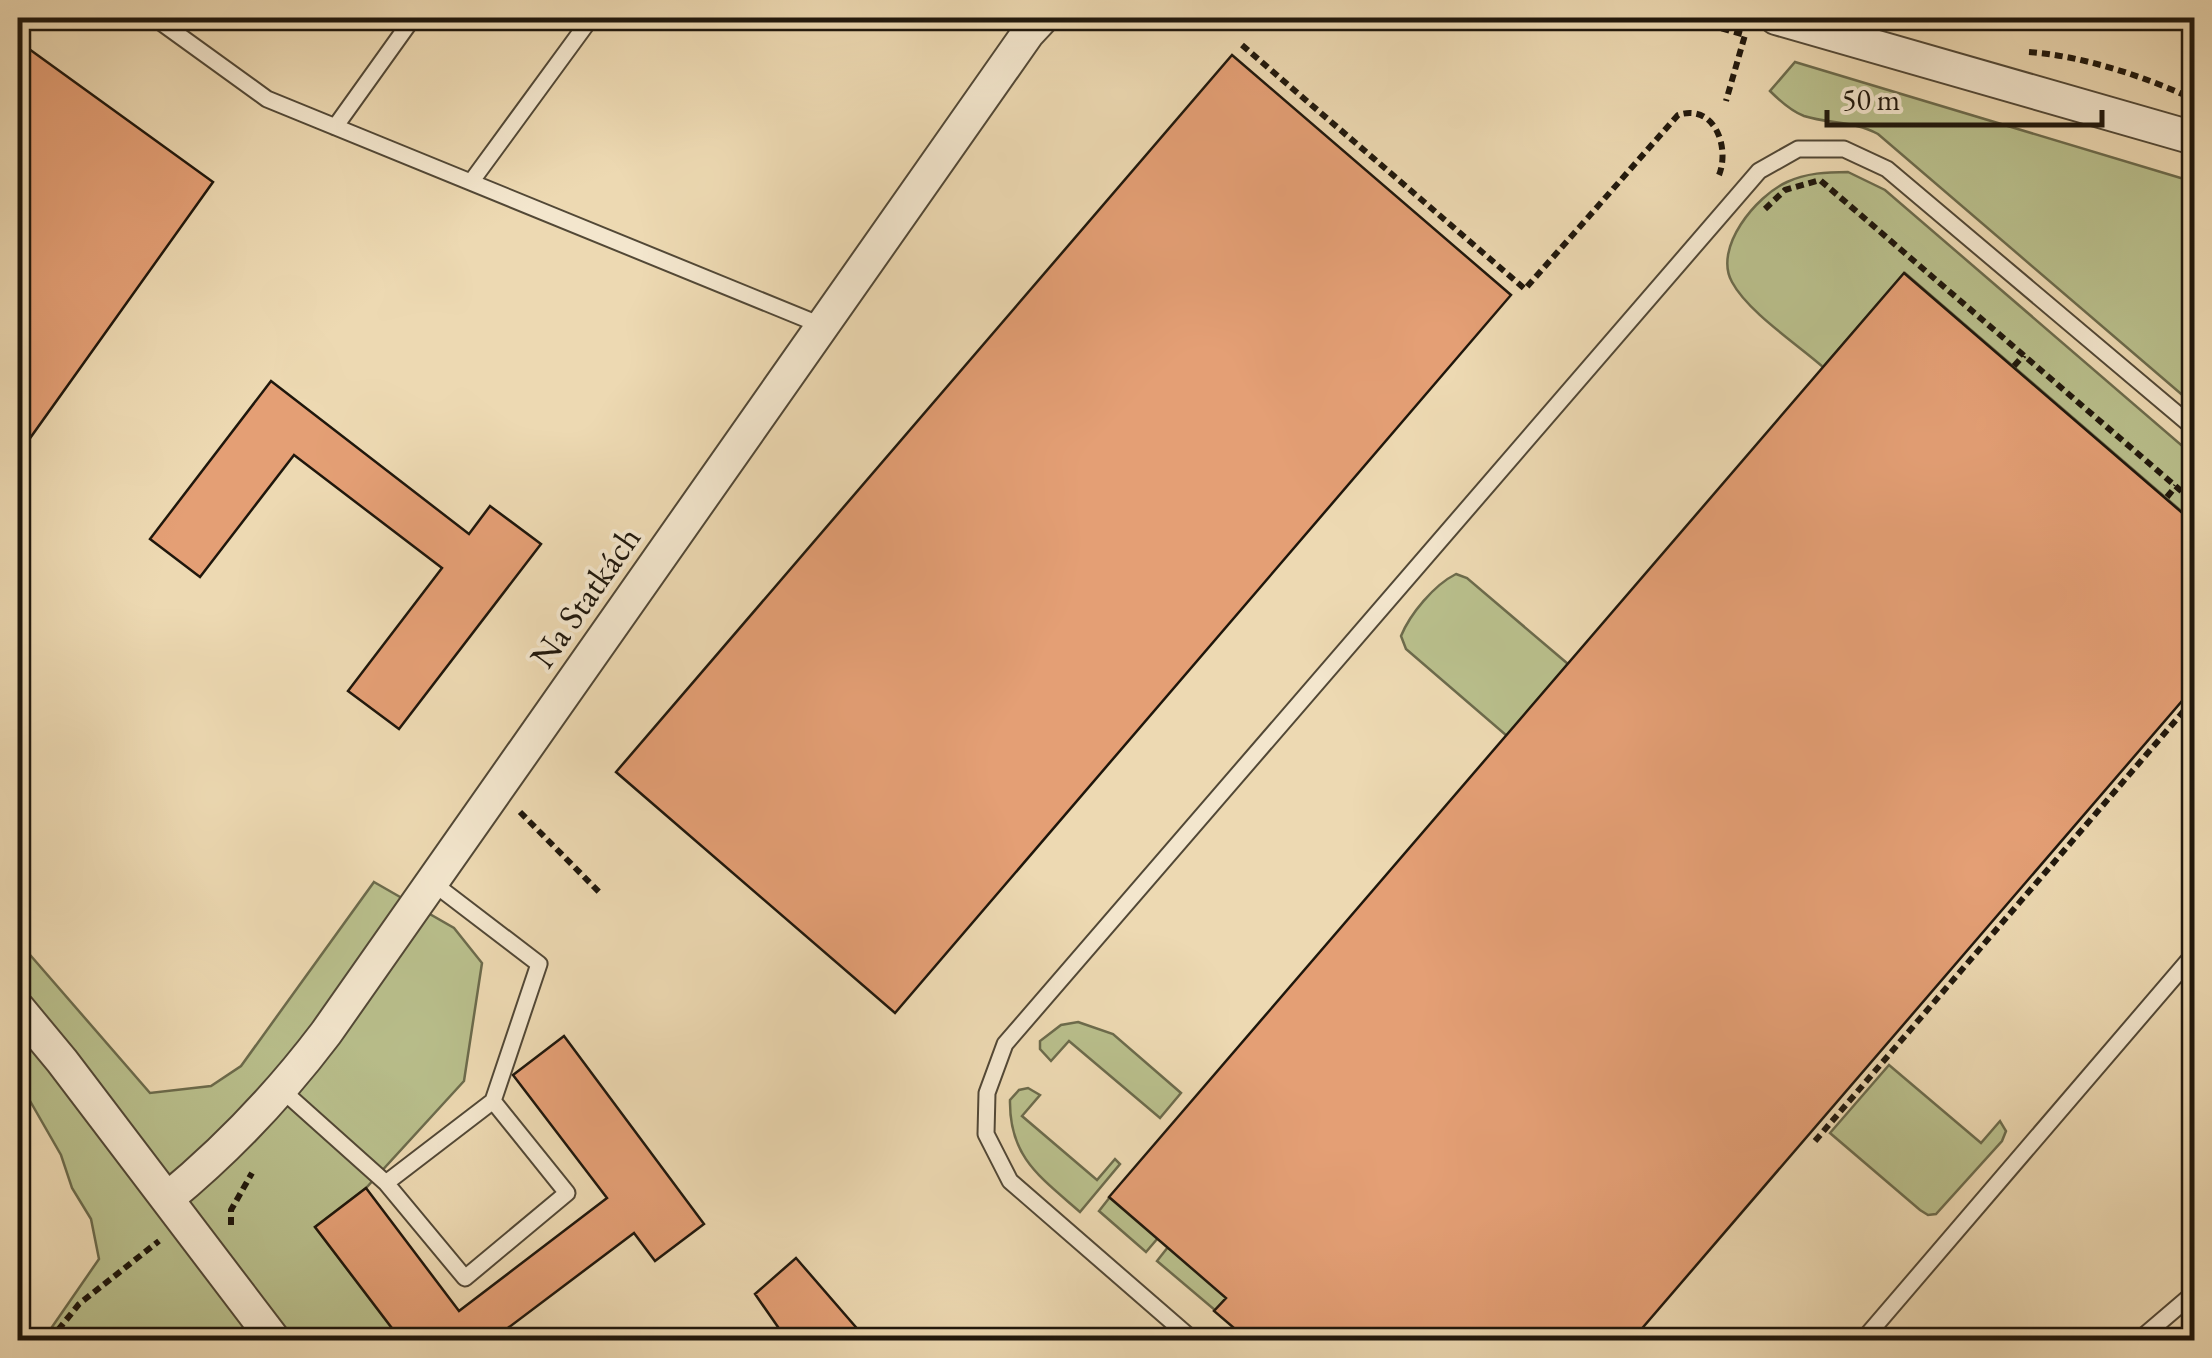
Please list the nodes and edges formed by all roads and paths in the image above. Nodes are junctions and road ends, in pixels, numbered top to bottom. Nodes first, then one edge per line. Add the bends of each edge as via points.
1 (155, 18) edge
2 (412, 18) edge
3 (592, 18) edge
4 (1042, 18) edge
5 (1684, 18) edge
6 (1776, 18) edge
7 (1726, 101) dead end
8 (335, 127) junction
9 (2194, 138) edge
10 (471, 182) junction
11 (823, 326) junction
12 (2024, 355) dead end
13 (2014, 366) dead end
14 (2194, 428) edge
15 (2176, 486) dead end
16 (2166, 497) dead end
17 (2194, 699) edge
18 (508, 825) dead end
19 (434, 883) junction
20 (600, 893) dead end
21 (2194, 954) edge
22 (18, 1008) edge
23 (282, 1090) junction
24 (494, 1101) junction
25 (1816, 1142) dead end
26 (386, 1183) junction
27 (175, 1210) junction
28 (2194, 1293) edge
29 (50, 1340) edge
30 (274, 1340) edge
31 (1193, 1340) edge
32 (1864, 1340) edge
33 (2139, 1340) edge

1 - 8 lane via 267,98
2 - 8 lane
3 - 10 lane
4 - 11 street, Na Statkách
5 - 7 path via 1745,35
6 - 9 street
8 - 10 lane
10 - 11 lane
11 - 19 street, Na Statkách
12 - 13 path
14 - 31 lane via 1887,168 1844,150 1798,149 1759,172 1005,1044 987,1093 986,1134 1010,1181
15 - 16 path
17 - 25 path
18 - 20 path via 518,810
19 - 23 street, Na Statkách
19 - 24 lane via 540,964
21 - 32 lane
22 - 27 street
23 - 26 lane
23 - 27 street, Na Statkách via 208,1165
24 - 26 lane
24 - 26 lane via 568,1193 465,1278
27 - 29 path
27 - 30 street
28 - 33 lane

